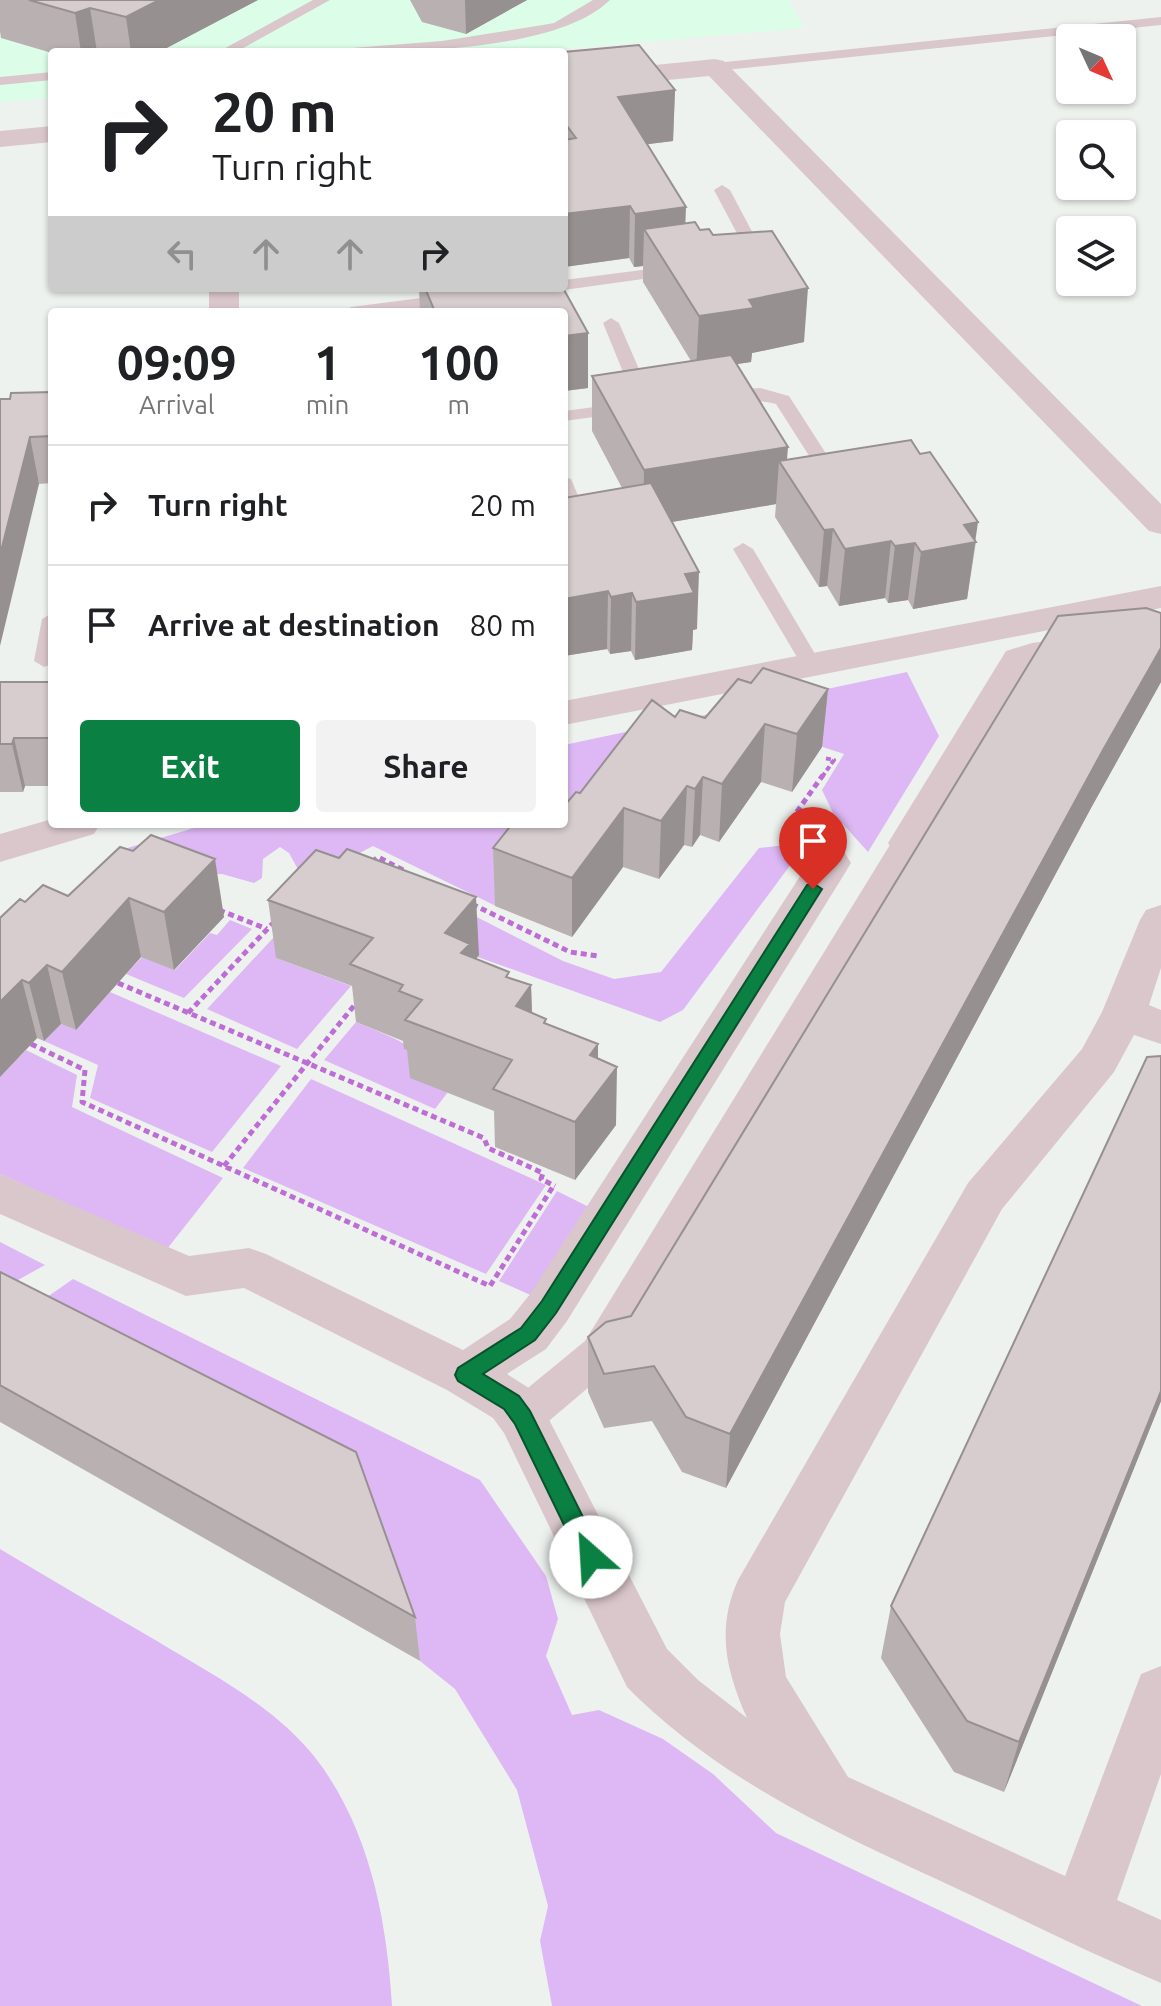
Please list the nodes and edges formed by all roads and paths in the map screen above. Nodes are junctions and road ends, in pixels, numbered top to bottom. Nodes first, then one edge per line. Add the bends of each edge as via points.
1 (323, 0) edge
2 (603, 0) edge
3 (1161, 21) edge
4 (233, 48) edge
5 (403, 48) edge
6 (715, 67) junction
7 (48, 76) edge
8 (0, 81) edge
9 (568, 82) edge
10 (48, 134) edge
11 (0, 139) edge
12 (722, 190) dead end
13 (720, 263) edge
14 (696, 268) edge
15 (568, 284) edge
16 (475, 296) edge
17 (382, 308) edge
18 (611, 323) dead end
19 (701, 398) edge
20 (568, 415) edge
21 (836, 482) edge
22 (1161, 524) edge
23 (743, 549) dead end
24 (1161, 597) edge
25 (1161, 637) edge
26 (48, 640) edge
27 (44, 661) dead end
28 (811, 664) junction
29 (568, 712) edge
30 (824, 758) dead end
31 (791, 820) dead end
32 (67, 828) edge
33 (908, 843) joint
34 (0, 848) edge
35 (830, 863) dead end
36 (368, 865) edge
37 (419, 878) edge
38 (460, 898) edge
39 (210, 907) edge
40 (278, 918) edge
41 (1161, 920) edge
42 (267, 929) junction
43 (598, 956) dead end
44 (118, 983) dead end
45 (365, 992) edge
46 (188, 1013) junction
47 (1143, 1020) edge
48 (31, 1044) dead end
49 (305, 1064) junction
50 (224, 1166) junction
51 (554, 1185) junction
52 (0, 1193) edge
53 (609, 1211) junction
54 (465, 1375) junction
55 (522, 1418) junction
56 (1161, 1693) edge
57 (830, 1801) junction
58 (1081, 1915) junction
59 (1161, 1952) edge

1 - 4 lane
2 - 5 lane via 558,26
3 - 6 lane
6 - 9 street
6 - 22 street
7 - 8 lane
10 - 11 street
12 - 13 lane via 749,241 747,252
14 - 15 lane
16 - 17 lane
18 - 20 lane via 652,404
19 - 21 lane via 760,393 783,400
23 - 28 lane
24 - 28 street
25 - 33 street via 1019,659
26 - 27 lane
28 - 29 street
30 - 31 path via 834,760
32 - 34 street
33 - 55 street via 600,1353
35 - 53 street
36 - 37 path via 378,857
38 - 43 path via 570,952
39 - 42 path
40 - 42 path
41 - 47 street via 1138,971
42 - 46 path
44 - 46 path
45 - 49 path
46 - 49 path
47 - 57 street via 1098,1060 985,1196 758,1598 752,1637 757,1669 772,1705
48 - 50 path via 85,1070 82,1102
49 - 50 path
49 - 51 path via 484,1138 488,1148 543,1173 541,1179
50 - 51 path via 490,1286
51 - 53 path
52 - 54 street via 186,1276 249,1268
53 - 54 street via 528,1334
54 - 55 street via 511,1403
55 - 57 street via 647,1668 676,1700 730,1743
56 - 58 street
57 - 58 street
58 - 59 street

